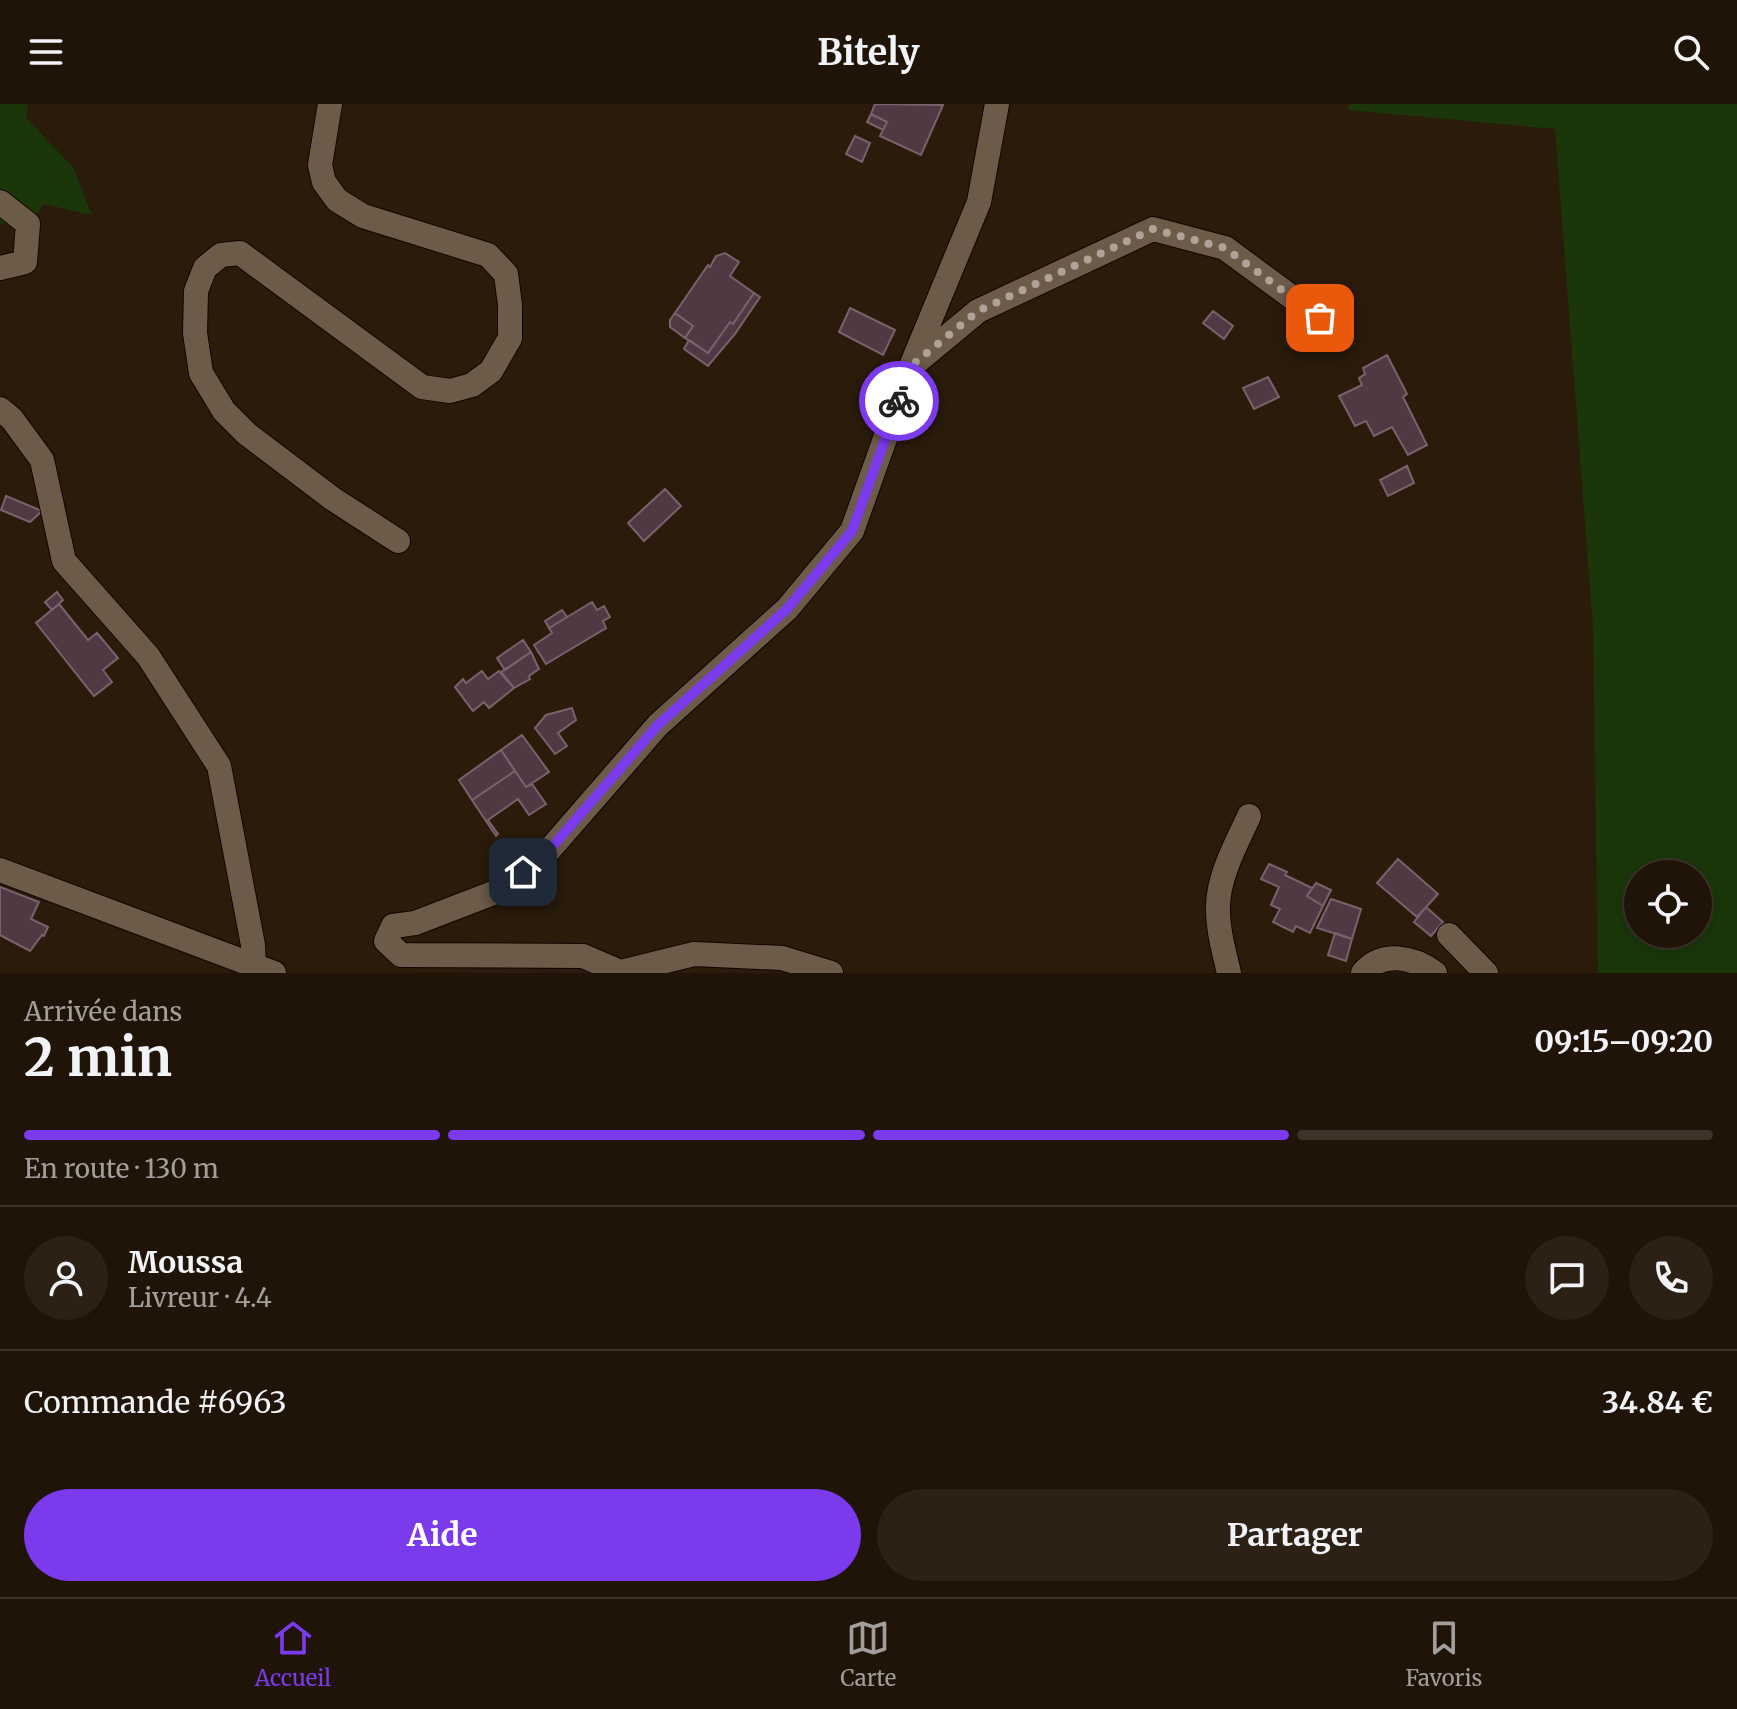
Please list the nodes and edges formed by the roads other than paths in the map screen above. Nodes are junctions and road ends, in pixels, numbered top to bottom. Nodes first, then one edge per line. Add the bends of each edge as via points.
1 (330, 104) edge
2 (997, 104) edge
3 (0, 202) edge
4 (0, 268) edge
5 (1320, 318) dead end
6 (911, 366) junction
7 (0, 409) edge
8 (398, 541) dead end
9 (1249, 816) dead end
10 (0, 870) edge
11 (1449, 935) dead end
12 (264, 969) edge
13 (617, 972) edge
14 (831, 973) edge
15 (1229, 973) edge
16 (1363, 973) edge
17 (1435, 973) edge
18 (1486, 973) edge

1 - 8 street via 320,165 337,200 363,216 488,255 506,274 510,338 491,371 472,385 450,391 422,387 240,253 221,255 205,268 196,291 201,373 224,411 247,434
2 - 6 street via 979,202
3 - 4 street via 28,224 25,262
5 - 6 street via 1225,248 1153,229 978,311
6 - 13 street via 852,531 787,609 658,725 545,855 501,890 415,923 393,926 386,941 401,955 583,956
7 - 12 street via 42,460 64,561 148,656 219,766 253,945
9 - 15 street via 1218,903
10 - 12 street
11 - 18 street
13 - 14 street via 694,954 782,958
16 - 17 street via 1383,959 1402,958

